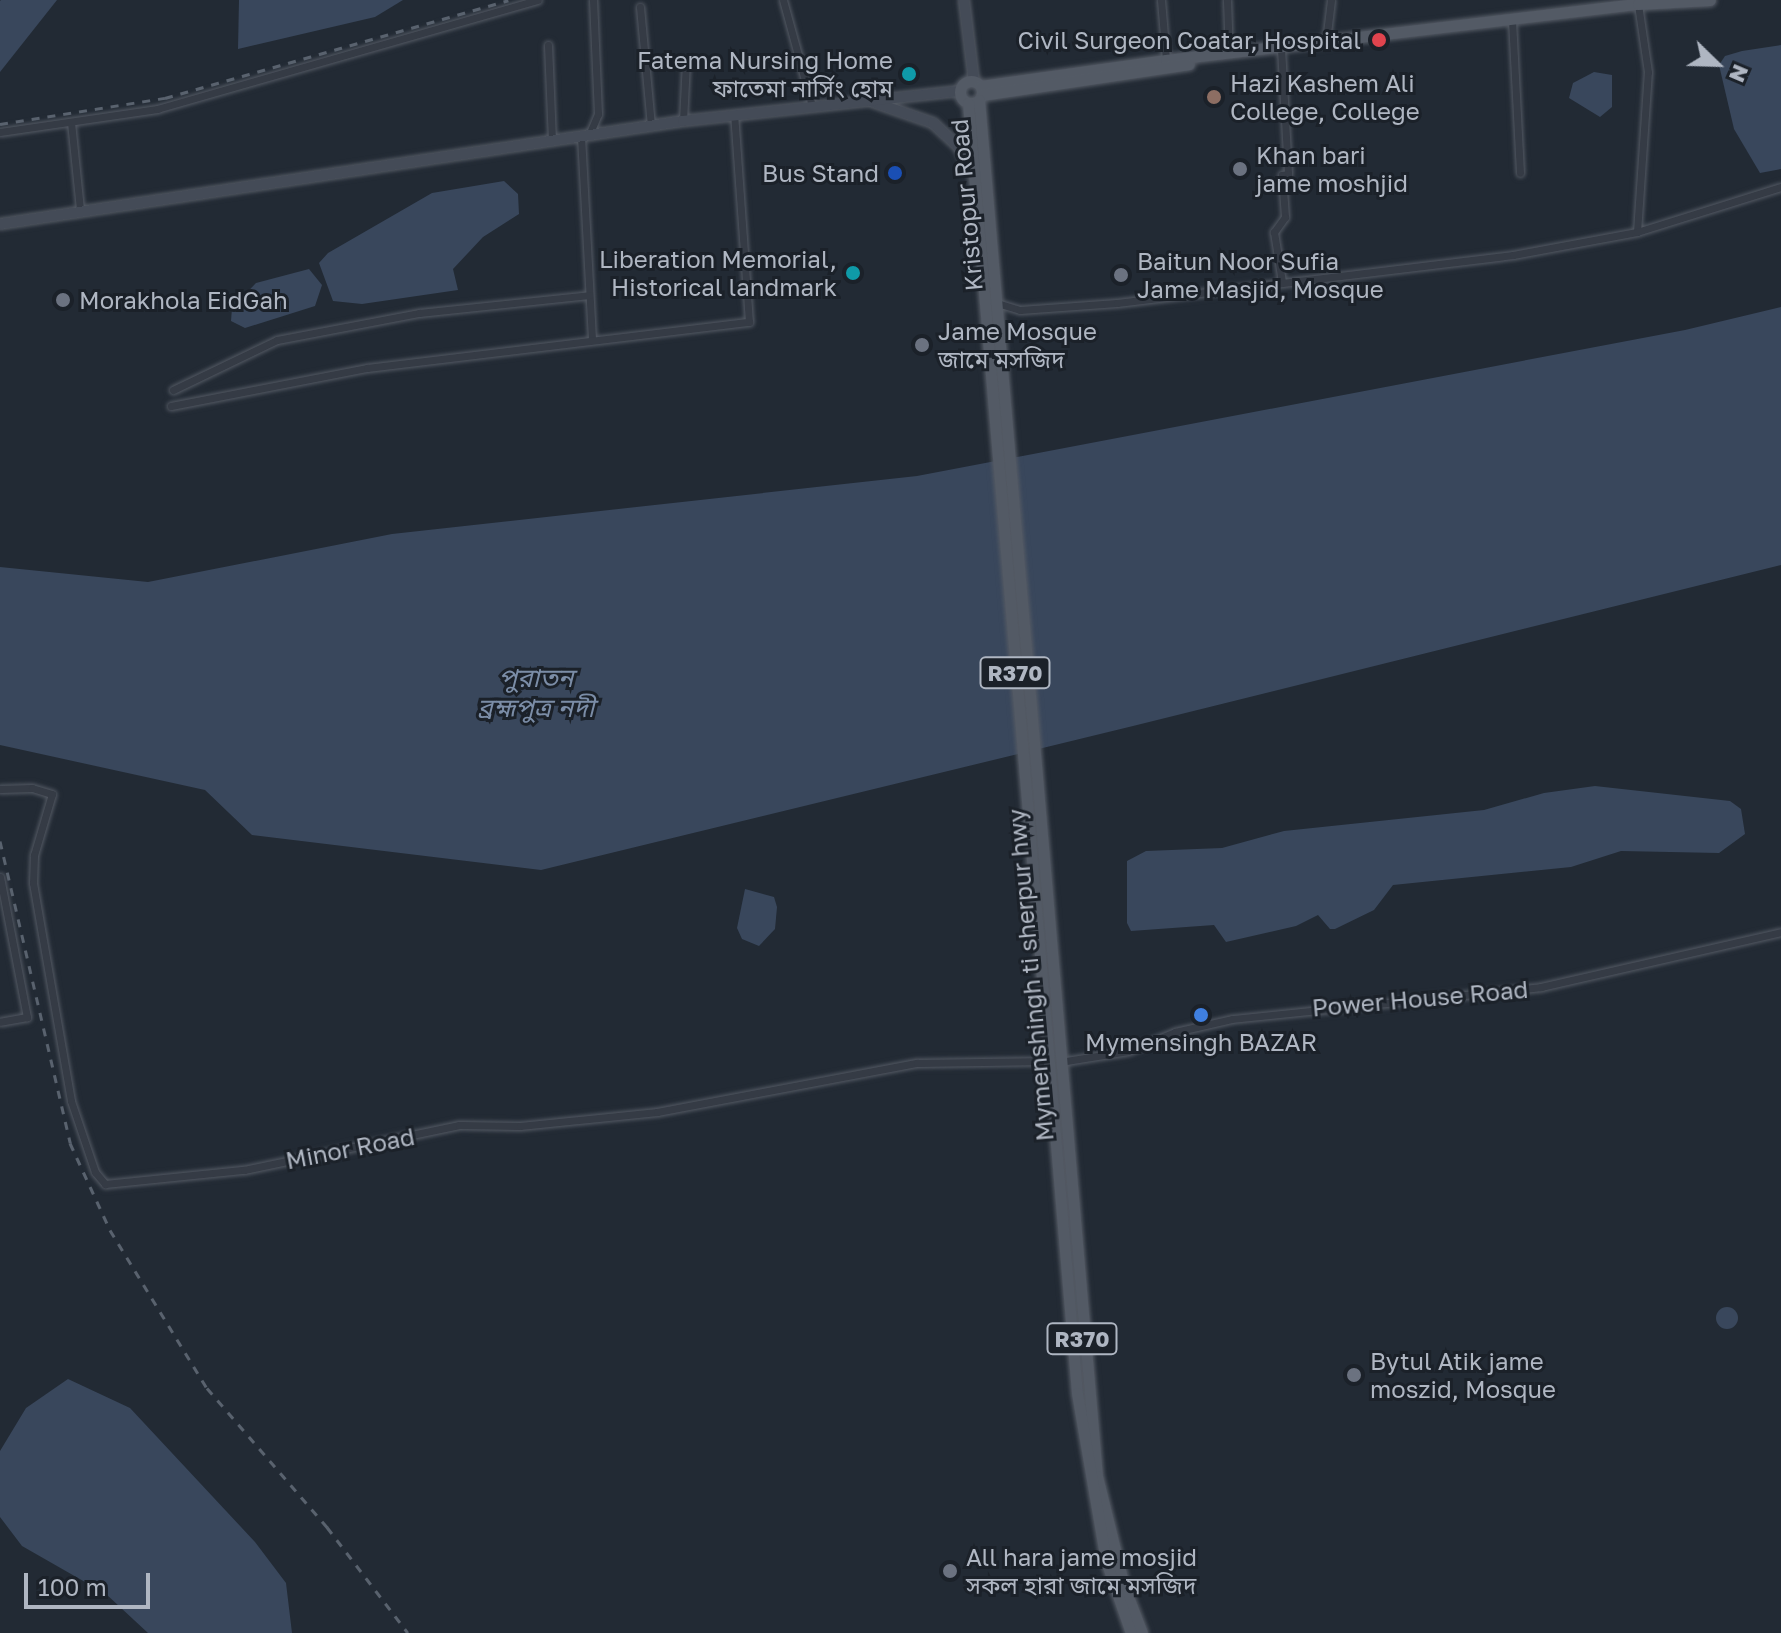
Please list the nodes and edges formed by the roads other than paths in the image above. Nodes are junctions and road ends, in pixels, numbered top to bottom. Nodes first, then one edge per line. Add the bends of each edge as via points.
1 (538, 0) edge
2 (593, 0) edge
3 (783, 0) edge
4 (964, 0) edge
5 (1161, 0) edge
6 (1227, 0) edge
7 (1331, 0) edge
8 (1710, 0) edge
9 (1638, 4) junction
10 (640, 7) dead end
11 (1512, 20) junction
12 (1326, 42) junction
13 (548, 45) dead end
14 (1281, 48) junction
15 (1229, 55) junction
16 (1166, 60) junction
17 (686, 61) dead end
18 (960, 91) junction
19 (977, 93) junction
20 (863, 99) junction
21 (812, 106) junction
22 (734, 115) junction
23 (683, 121) junction
24 (71, 122) junction
25 (651, 126) junction
26 (0, 132) edge
27 (585, 135) junction
28 (552, 140) junction
29 (1520, 173) dead end
30 (973, 174) junction
31 (1781, 187) edge
32 (80, 209) junction
33 (0, 224) edge
34 (1637, 232) junction
35 (1282, 282) junction
36 (589, 295) junction
37 (994, 305) junction
38 (592, 340) junction
39 (173, 390) dead end
40 (171, 406) dead end
41 (0, 789) edge
42 (0, 877) edge
43 (1778, 933) edge
44 (1781, 941) edge
45 (0, 1022) edge
46 (1054, 1061) junction
47 (1131, 1633) edge
48 (1142, 1633) edge

1 - 24 street via 157,109
2 - 27 street via 598,114
3 - 21 street
4 - 19 main road, Kristopur Road
5 - 16 street
6 - 15 street
7 - 12 street
8 - 9 main road
9 - 11 main road
9 - 34 street via 1648,72
10 - 25 street
11 - 12 main road
11 - 29 street
12 - 14 main road
13 - 28 street
14 - 15 main road
14 - 35 street via 1288,174 1282,175 1285,217 1274,232
15 - 16 main road
15 - 19 main road
16 - 19 main road
17 - 23 street
18 - 19 main road
18 - 19 main road
18 - 20 main road
19 - 30 main road, Kristopur Road
19 - 37 main road, Kristopur Road
20 - 21 main road
20 - 30 main road via 933,123 958,146
21 - 22 main road
22 - 23 main road
22 - 38 street via 749,322
23 - 25 main road
24 - 26 street
24 - 32 street
25 - 27 main road
27 - 28 main road
27 - 36 street
28 - 32 main road
30 - 37 main road, Kristopur Road
31 - 34 street
32 - 33 main road
34 - 35 street via 1513,255
35 - 37 street via 1103,304 1020,310
36 - 38 street
36 - 39 street via 419,313 277,340
37 - 46 main road, Mymenshingh ti sherpur hwy / R370
38 - 40 street via 367,368
41 - 46 street, Minor Road via 32,788 52,794 34,855 33,883 71,1101 95,1172 105,1184 244,1170 459,1125 520,1126 657,1112 917,1063
42 - 45 street via 27,1017
43 - 44 street
43 - 46 street, Power House Road via 1541,987 1232,1019 1175,1032 1128,1051
46 - 47 main road, Mymenshingh ti sherpur hwy / R370 via 1087,1468 1106,1561
46 - 48 main road, Mymenshingh ti sherpur hwy / R370 via 1097,1476 1124,1586

